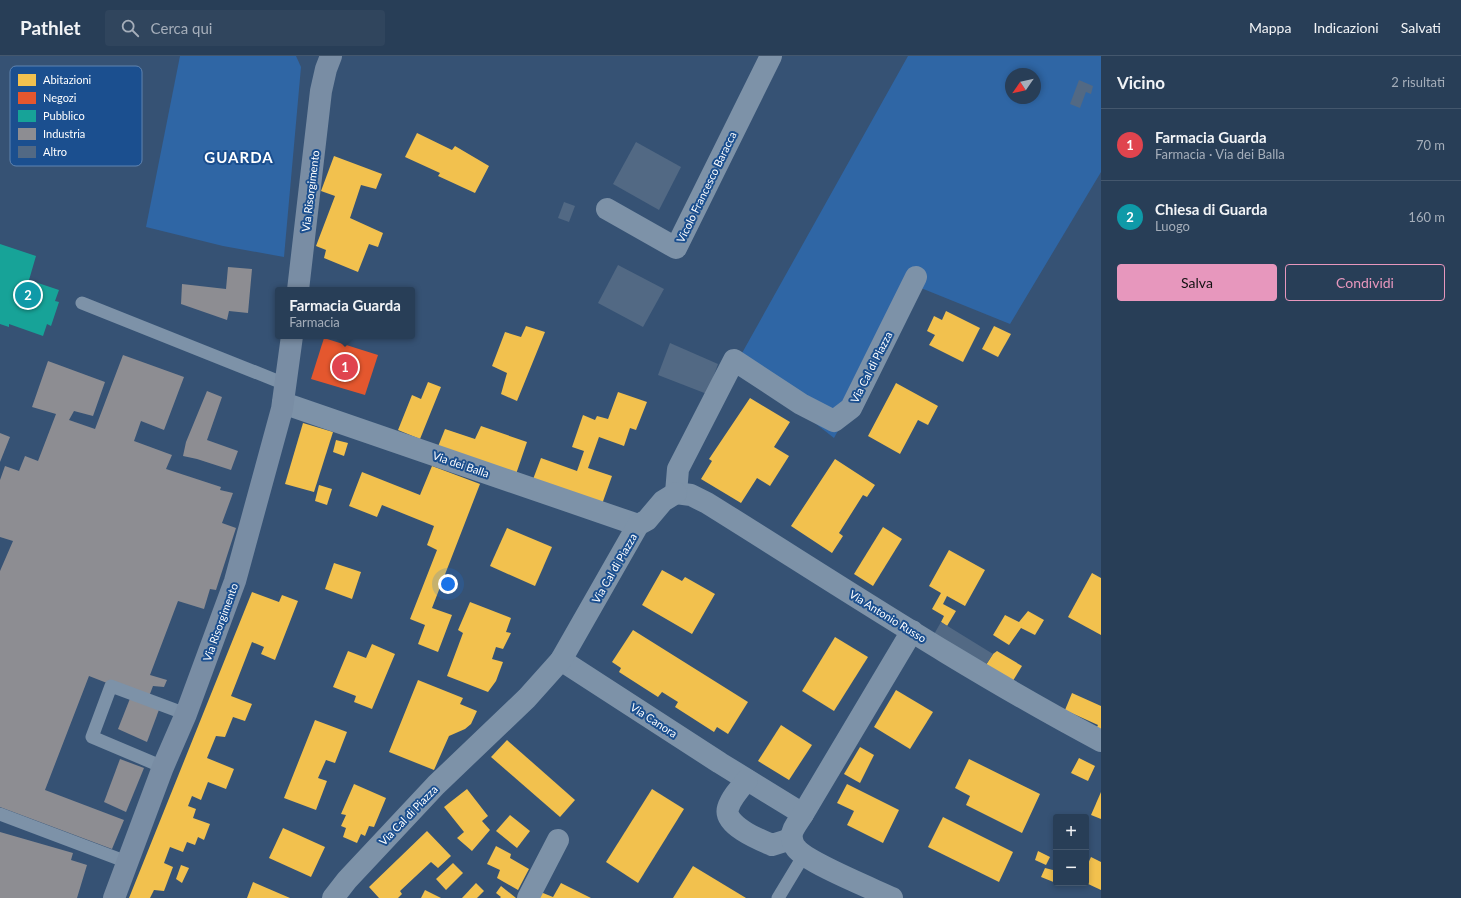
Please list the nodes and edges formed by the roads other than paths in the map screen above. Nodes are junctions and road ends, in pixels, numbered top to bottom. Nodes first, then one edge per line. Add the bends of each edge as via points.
1 (317, 56) edge
2 (331, 56) edge
3 (771, 56) edge
4 (321, 91) junction
5 (607, 209) dead end
6 (916, 277) dead end
7 (298, 287) edge
8 (82, 303) dead end
9 (292, 339) edge
10 (284, 393) junction
11 (676, 493) junction
12 (638, 525) junction
13 (912, 631) junction
14 (561, 660) junction
15 (186, 714) junction
16 (1101, 741) edge
17 (163, 767) junction
18 (747, 780) junction
19 (0, 814) edge
20 (803, 814) junction
21 (558, 840) dead end
22 (798, 847) junction
23 (127, 862) junction
24 (341, 896) edge
25 (114, 898) edge
26 (528, 898) edge
27 (778, 898) edge
28 (892, 898) edge

1 - 4 street, Via Risorgimento
2 - 4 street, Via Risorgimento
3 - 5 street, Vicolo Francesco Baracca via 676,248
4 - 7 street, Via Risorgimento
6 - 11 street, Via Cal di Piazza via 851,408 834,421 801,404 734,360 678,469
8 - 10 lane via 275,380
9 - 10 street, Via Risorgimento
10 - 12 street, Via dei Balla
10 - 15 street, Via Risorgimento via 235,581
11 - 12 street, Via Cal di Piazza
11 - 13 street, Via Antonio Russo via 691,495 707,503
12 - 14 street, Via Cal di Piazza
13 - 16 street, Via Antonio Russo
13 - 20 street
14 - 18 street, Via Canora
14 - 24 street, Via Cal di Piazza via 527,698 436,785 347,880
15 - 17 street, Via Risorgimento
15 - 17 lane via 111,686 92,737
17 - 23 street, Via Risorgimento
18 - 20 street, Via Canora
18 - 22 street via 730,802 728,817 753,837 772,845
19 - 23 lane
20 - 22 street via 794,829
21 - 26 street
22 - 27 lane
22 - 28 street via 820,864
23 - 25 street, Via Risorgimento

